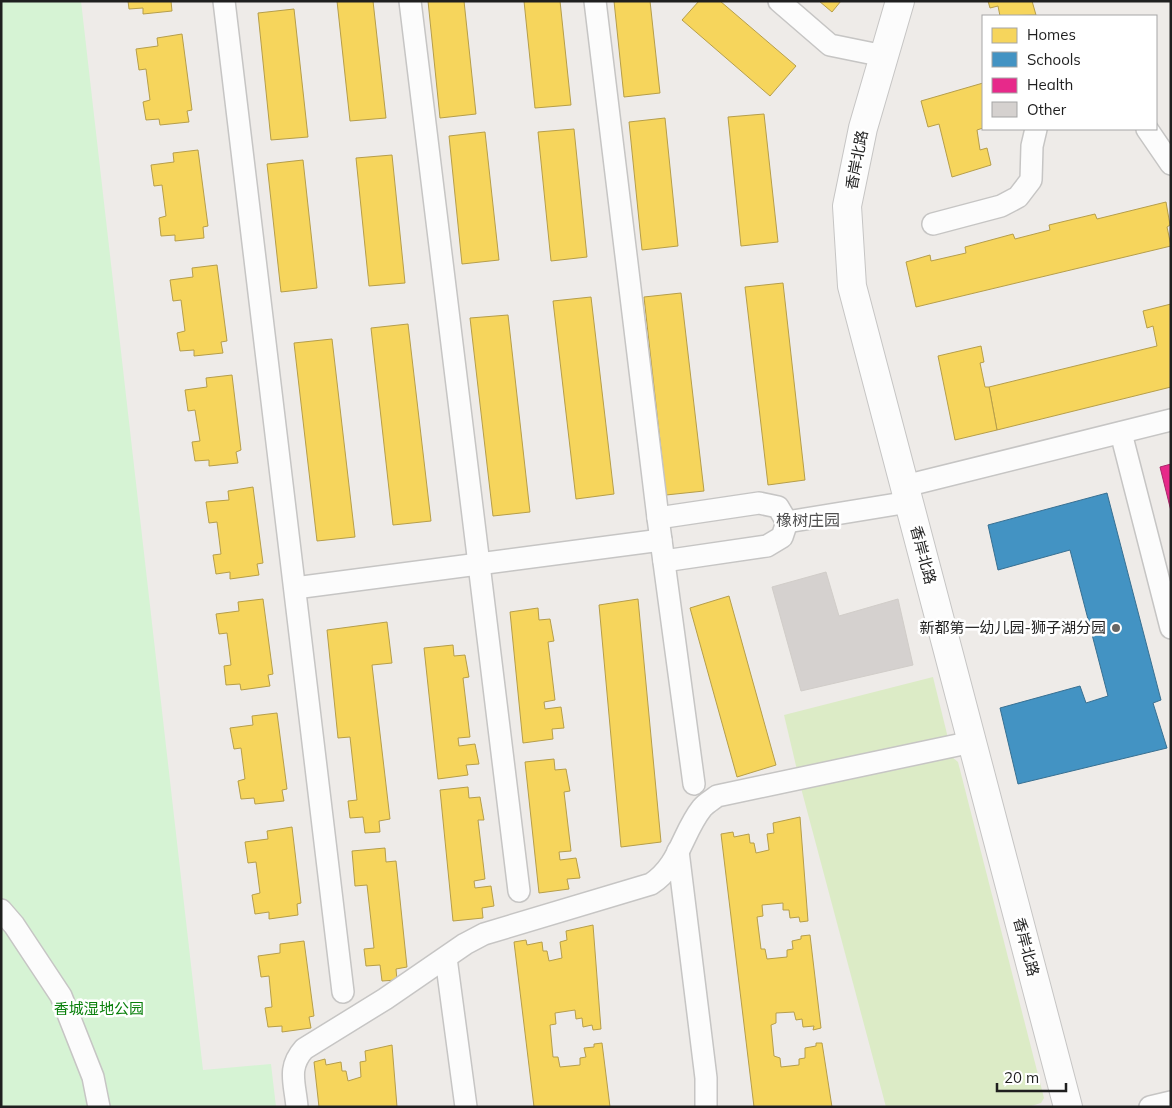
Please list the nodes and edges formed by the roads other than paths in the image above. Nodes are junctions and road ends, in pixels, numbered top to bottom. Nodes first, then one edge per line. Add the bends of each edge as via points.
1 (224, 1) edge
2 (410, 1) edge
3 (595, 1) edge
4 (779, 1) edge
5 (900, 1) edge
6 (884, 56) junction
7 (1036, 130) edge
8 (1148, 130) edge
9 (1170, 162) edge
10 (933, 224) dead end
11 (1171, 420) edge
12 (1121, 433) junction
13 (907, 494) junction
14 (658, 518) junction
15 (787, 522) junction
16 (661, 540) junction
17 (664, 560) junction
18 (479, 564) junction
19 (295, 588) junction
20 (1171, 628) edge
21 (972, 742) junction
22 (694, 784) dead end
23 (678, 851) junction
24 (519, 891) dead end
25 (1, 910) edge
26 (446, 958) junction
27 (343, 992) dead end
28 (1171, 1102) edge
29 (99, 1107) edge
30 (297, 1107) edge
31 (466, 1107) edge
32 (706, 1107) edge
33 (1068, 1107) edge
34 (1150, 1107) edge

1 - 19 street
2 - 18 street
3 - 14 street
4 - 6 street via 830,45
5 - 6 street, 香岸北路
6 - 13 street, 香岸北路 via 863,128 848,206 852,286
7 - 10 street via 1031,180 1018,197 1001,206
8 - 9 street
11 - 12 street
12 - 13 street
12 - 20 street
13 - 15 street
13 - 21 street, 香岸北路
14 - 15 street via 759,503 778,507
14 - 16 street
15 - 17 street via 782,537 767,546
16 - 17 street
16 - 18 street
17 - 22 street
18 - 19 street
18 - 24 street
19 - 27 street
21 - 23 street via 717,796 693,821
21 - 33 street, 香岸北路
23 - 26 street via 667,871 651,884 484,934
23 - 32 street via 706,1078
25 - 29 street via 61,996 93,1077
26 - 30 street via 304,1049 293,1068
26 - 31 street
28 - 34 street

